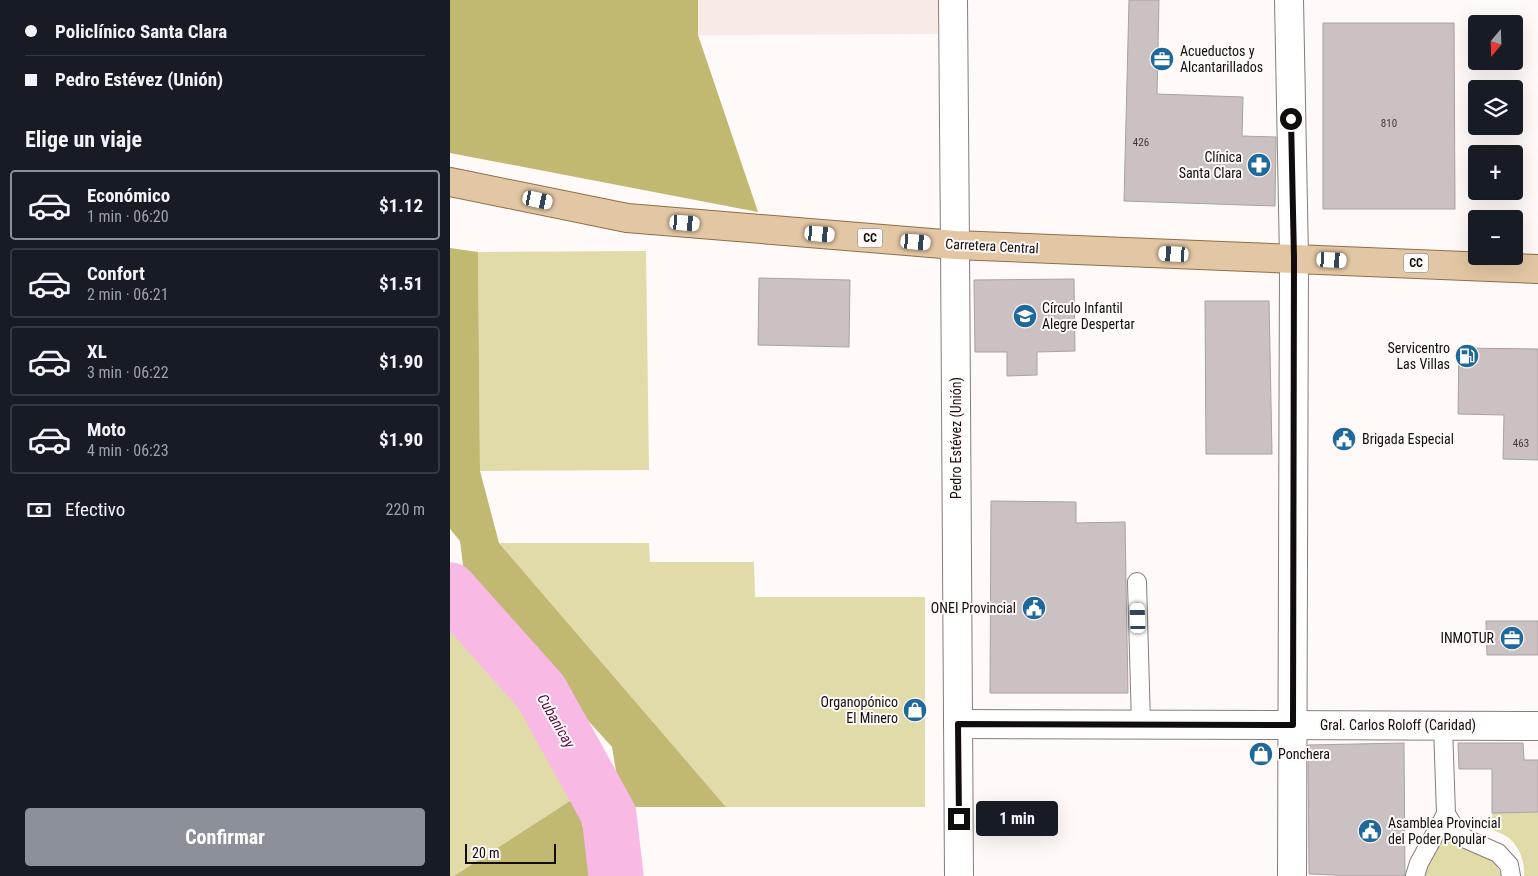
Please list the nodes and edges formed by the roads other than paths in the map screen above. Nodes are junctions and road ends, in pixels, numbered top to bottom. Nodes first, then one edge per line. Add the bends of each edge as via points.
1 (953, 0) edge
2 (1289, 0) edge
3 (450, 182) edge
4 (955, 245) junction
5 (1294, 258) junction
6 (1538, 269) edge
7 (1137, 582) dead end
8 (958, 724) junction
9 (1141, 724) junction
10 (1293, 725) junction
11 (1443, 726) junction
12 (1538, 726) edge
13 (1446, 814) junction
14 (959, 876) edge
15 (1292, 876) edge
16 (1415, 876) edge
17 (1511, 876) edge

1 - 4 street, Pedro Estévez (Unión)
2 - 5 street
3 - 4 main road, Carretera Central / CC via 627,218
4 - 5 main road, Carretera Central / CC
4 - 8 street, Pedro Estévez (Unión)
5 - 6 main road, Carretera Central / CC
5 - 10 street
7 - 9 lane
8 - 9 street, Gral. Carlos Roloff (Caridad)
8 - 14 street, Pedro Estévez (Unión)
9 - 10 street, Gral. Carlos Roloff (Caridad)
10 - 11 street, Gral. Carlos Roloff (Caridad)
10 - 15 street
11 - 12 street, Gral. Carlos Roloff (Caridad)
11 - 13 lane
13 - 16 lane via 1418,863
13 - 17 lane via 1466,839 1498,853 1509,865

